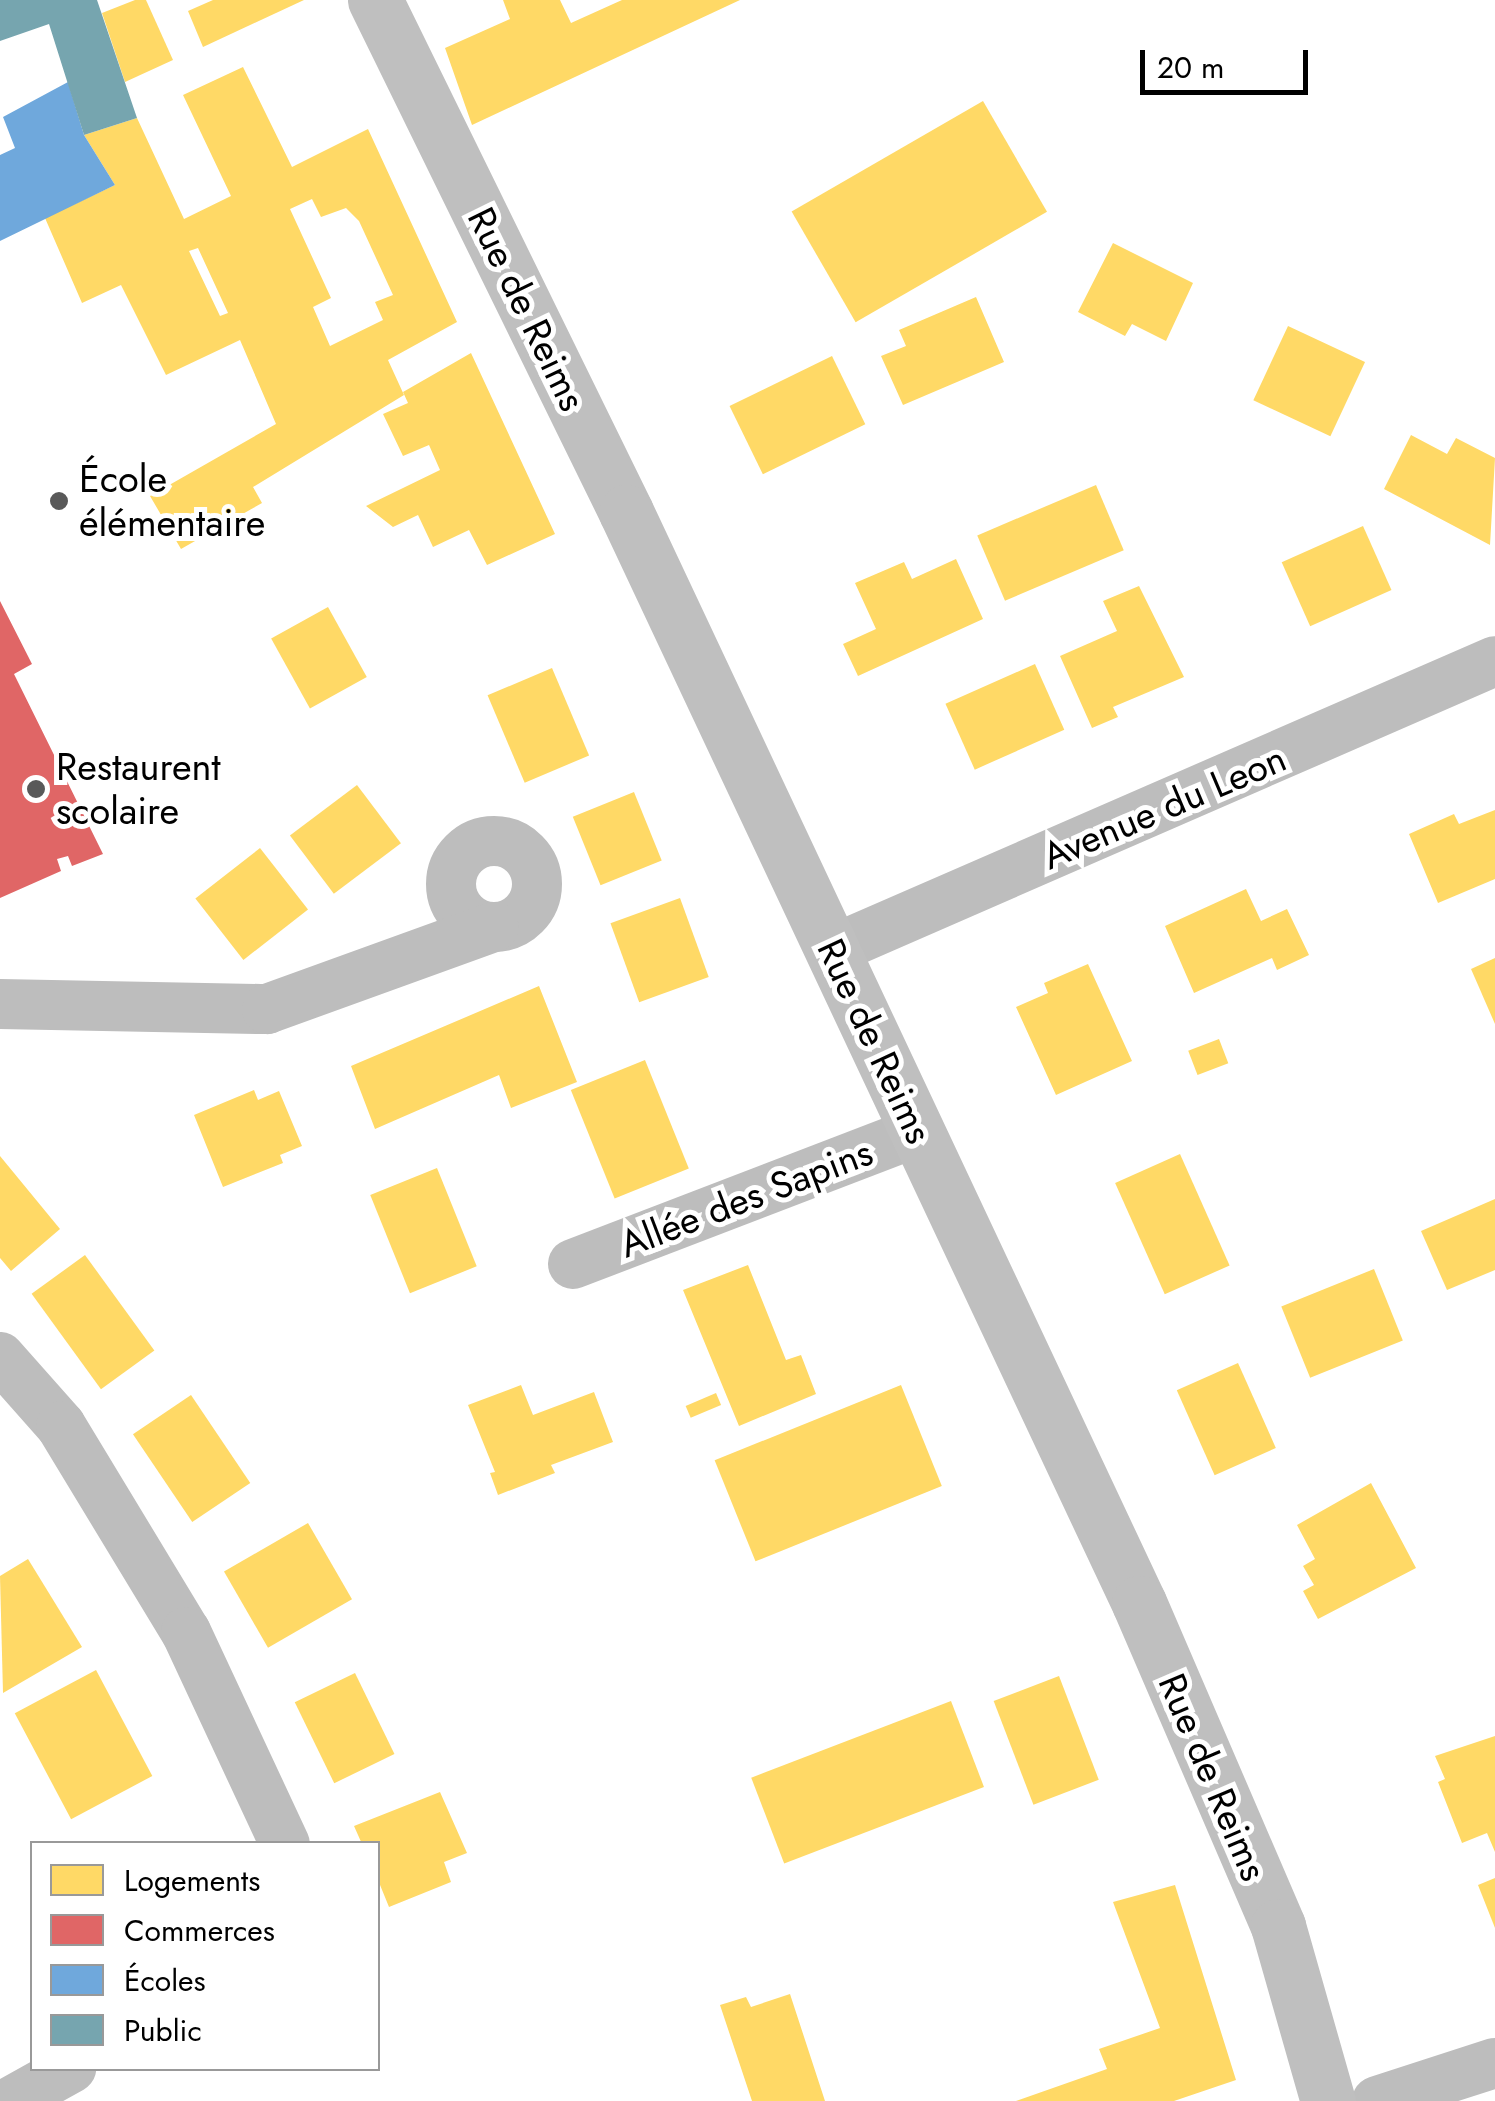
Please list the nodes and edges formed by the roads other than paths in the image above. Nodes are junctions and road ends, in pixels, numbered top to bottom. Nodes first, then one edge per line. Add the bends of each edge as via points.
1 (376, 0) edge
2 (1495, 660) edge
3 (494, 927) dead end
4 (832, 950) junction
5 (0, 1004) edge
6 (919, 1132) junction
7 (573, 1264) dead end
8 (0, 1356) edge
9 (284, 1841) edge
10 (1495, 2064) edge
11 (66, 2071) edge
12 (12, 2101) edge
13 (1328, 2101) edge
14 (1378, 2101) edge

1 - 4 main road, Rue de Reims
2 - 4 street, Avenue du Leon
3 - 5 street via 267,1010
4 - 6 main road, Rue de Reims
6 - 7 street, Allée des Sapins
6 - 13 main road, Rue de Reims via 1138,1603 1278,1926
8 - 9 street via 61,1426 186,1632
10 - 14 street
11 - 12 street

